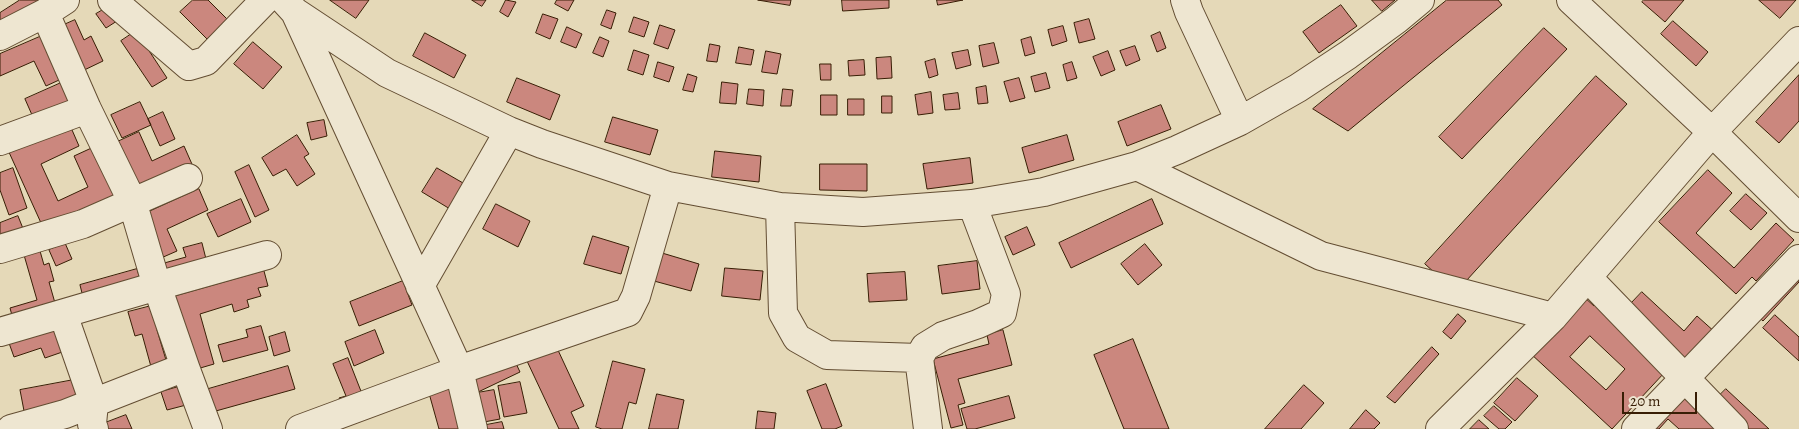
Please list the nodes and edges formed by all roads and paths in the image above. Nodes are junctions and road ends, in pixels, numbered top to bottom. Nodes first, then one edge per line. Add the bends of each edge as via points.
1 (112, 0) edge
2 (265, 0) edge
3 (1185, 0) edge
4 (1420, 0) edge
5 (1571, 0) edge
6 (55, 6) edge
7 (289, 6) edge
8 (0, 36) edge
9 (1799, 40) edge
10 (87, 110) junction
11 (1240, 120) junction
12 (509, 131) junction
13 (1712, 132) junction
14 (0, 141) edge
15 (1137, 166) junction
16 (188, 178) dead end
17 (668, 186) junction
18 (132, 201) junction
19 (972, 204) junction
20 (780, 207) junction
21 (1799, 218) edge
22 (0, 248) edge
23 (267, 255) dead end
24 (1799, 259) edge
25 (1587, 277) junction
26 (157, 286) junction
27 (420, 286) junction
28 (63, 314) junction
29 (1553, 317) junction
30 (0, 332) edge
31 (919, 358) junction
32 (185, 367) junction
33 (459, 370) junction
34 (1684, 378) junction
35 (94, 416) edge
36 (12, 429) edge
37 (208, 429) edge
38 (300, 429) edge
39 (473, 429) edge
40 (928, 429) edge
41 (1440, 429) edge
42 (1636, 429) edge
43 (1734, 429) edge

1 - 2 street via 189,66 206,61
3 - 11 street
4 - 11 street via 1348,55
5 - 13 street
6 - 8 street
6 - 10 street
7 - 12 street via 387,73
7 - 27 street
9 - 13 street
10 - 14 street
10 - 18 street
11 - 15 street
12 - 17 street
12 - 27 street
13 - 21 street
13 - 25 street
15 - 19 street via 1044,192
15 - 29 street via 1321,256
16 - 18 street
17 - 20 street
17 - 33 street via 636,296 628,312
18 - 22 street via 83,224
18 - 26 street
19 - 20 street via 864,212
19 - 31 street via 1006,294 1002,313 943,336 925,347
20 - 31 street via 783,313 797,338 827,355
23 - 26 street
24 - 34 street
25 - 29 street
25 - 34 street
26 - 28 street
26 - 32 street
27 - 33 street
28 - 30 street
28 - 35 street
29 - 41 street
31 - 40 street
32 - 35 street
32 - 37 street
33 - 38 street
33 - 39 street
34 - 42 street
34 - 43 street
35 - 36 street via 65,414

